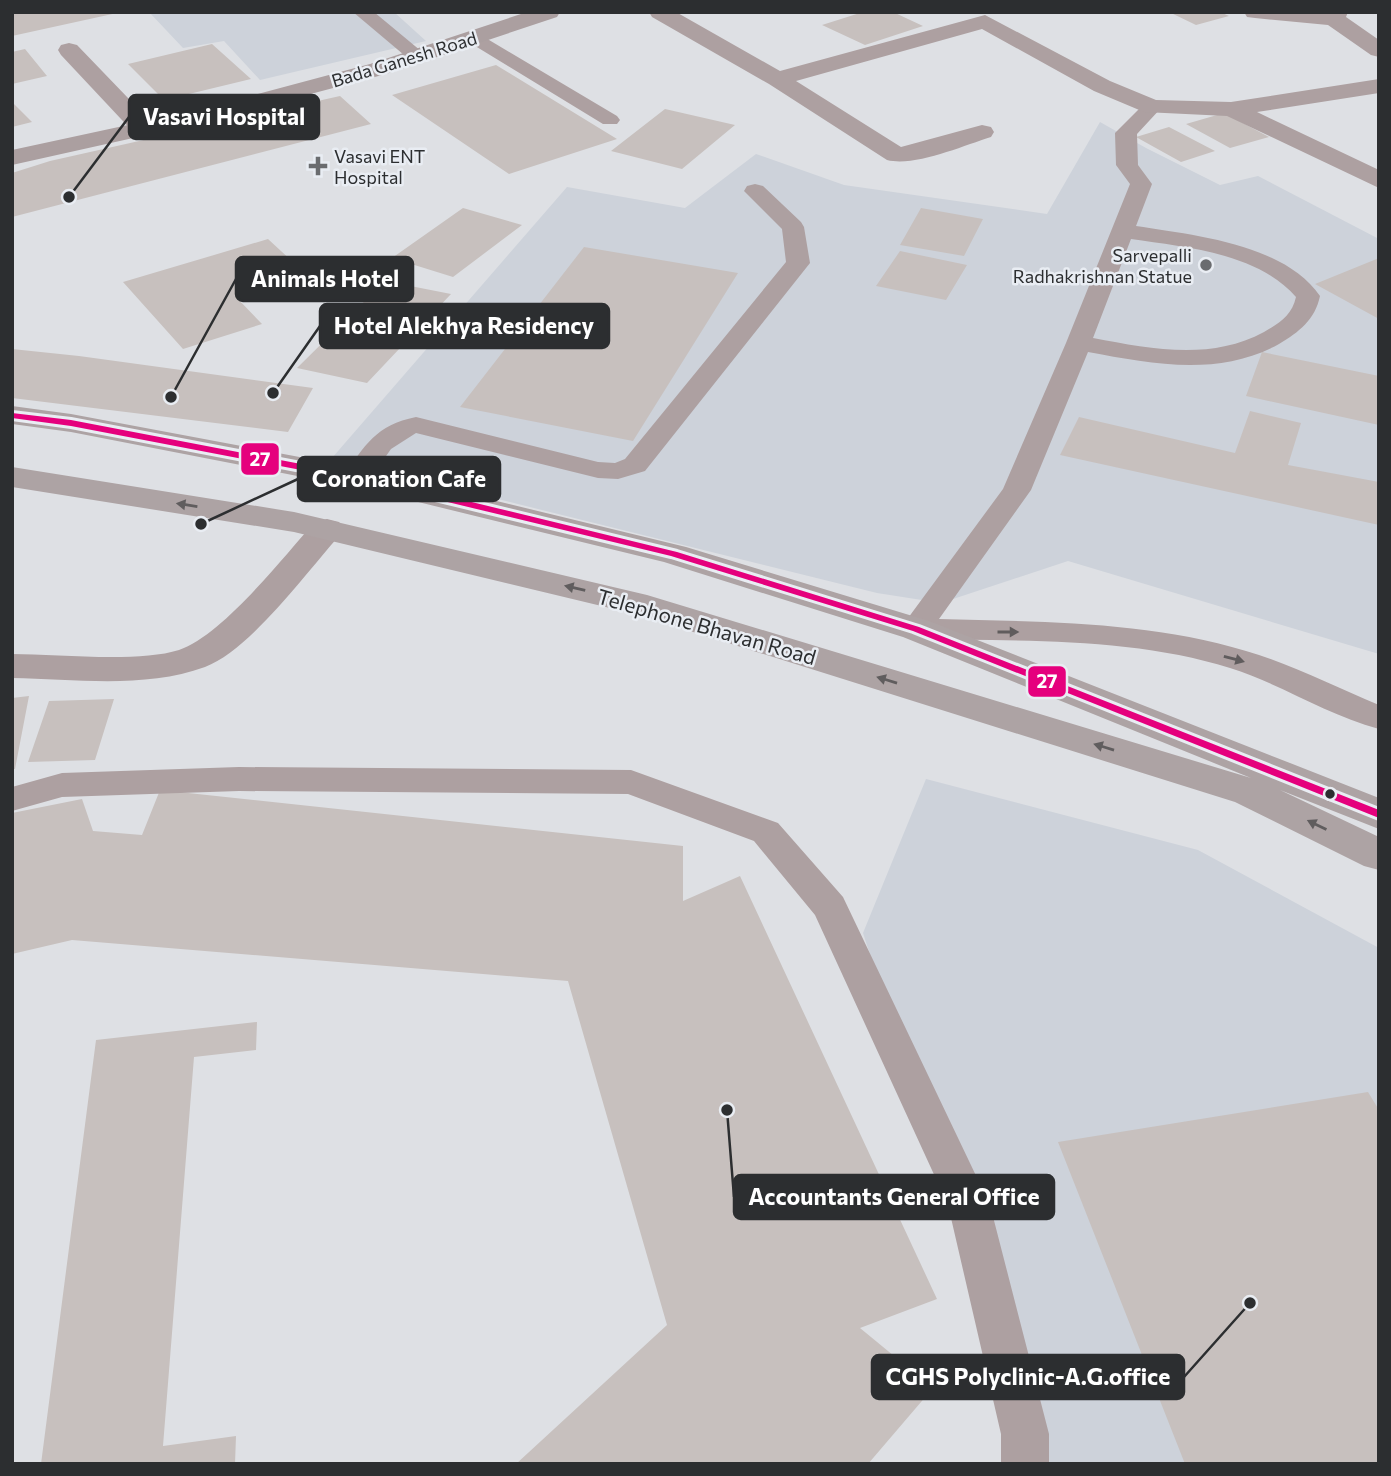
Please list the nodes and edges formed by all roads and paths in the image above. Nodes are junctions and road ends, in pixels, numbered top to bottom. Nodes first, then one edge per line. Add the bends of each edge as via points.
1 (362, 12) edge
2 (549, 12) edge
3 (660, 12) edge
4 (1019, 12) edge
5 (1255, 12) edge
6 (1336, 16) edge
7 (975, 17) edge
8 (474, 37) junction
9 (69, 50) dead end
10 (1379, 50) edge
11 (416, 56) junction
12 (777, 79) junction
13 (1373, 90) edge
14 (1152, 107) junction
15 (1231, 109) junction
16 (610, 120) dead end
17 (145, 130) junction
18 (982, 132) dead end
19 (12, 158) edge
20 (1379, 180) edge
21 (755, 191) dead end
22 (1123, 232) junction
23 (1079, 343) junction
24 (12, 415) edge
25 (12, 477) edge
26 (357, 477) junction
27 (327, 529) junction
28 (916, 629) junction
29 (12, 666) edge
30 (1379, 718) edge
31 (12, 799) edge
32 (1379, 814) edge
33 (1379, 855) edge
34 (1026, 1464) edge

1 - 11 lane
2 - 8 street, Bada Ganesh Road
3 - 12 street
4 - 7 street
5 - 6 street
6 - 10 street
7 - 12 street
7 - 14 street via 1102,86
8 - 11 street, Bada Ganesh Road
8 - 16 lane
9 - 17 street
11 - 17 street, Bada Ganesh Road
12 - 18 street via 896,155
13 - 15 street
14 - 15 street
14 - 22 lane via 1126,133 1127,165 1141,184
15 - 20 street
17 - 19 street, Bada Ganesh Road
21 - 26 lane via 793,227 798,263 635,464 618,471 598,470 416,425 391,434
22 - 23 lane
22 - 23 lane via 1202,245 1259,261 1292,278 1308,296 1304,311 1298,321 1267,342 1215,358 1182,359
23 - 28 lane via 1017,491
24 - 26 main road via 71,422
27 -> 25 main road, Telephone Bhavan Road
26 - 28 main road via 674,554
27 - 29 street via 231,632 194,657 150,666
33 -> 27 main road, Telephone Bhavan Road via 1249,792 647,606
28 -> 30 lane via 1142,639 1238,659
28 - 32 main road
31 - 34 lane via 62,785 239,779 631,782 766,832 830,907 969,1205 1025,1434

